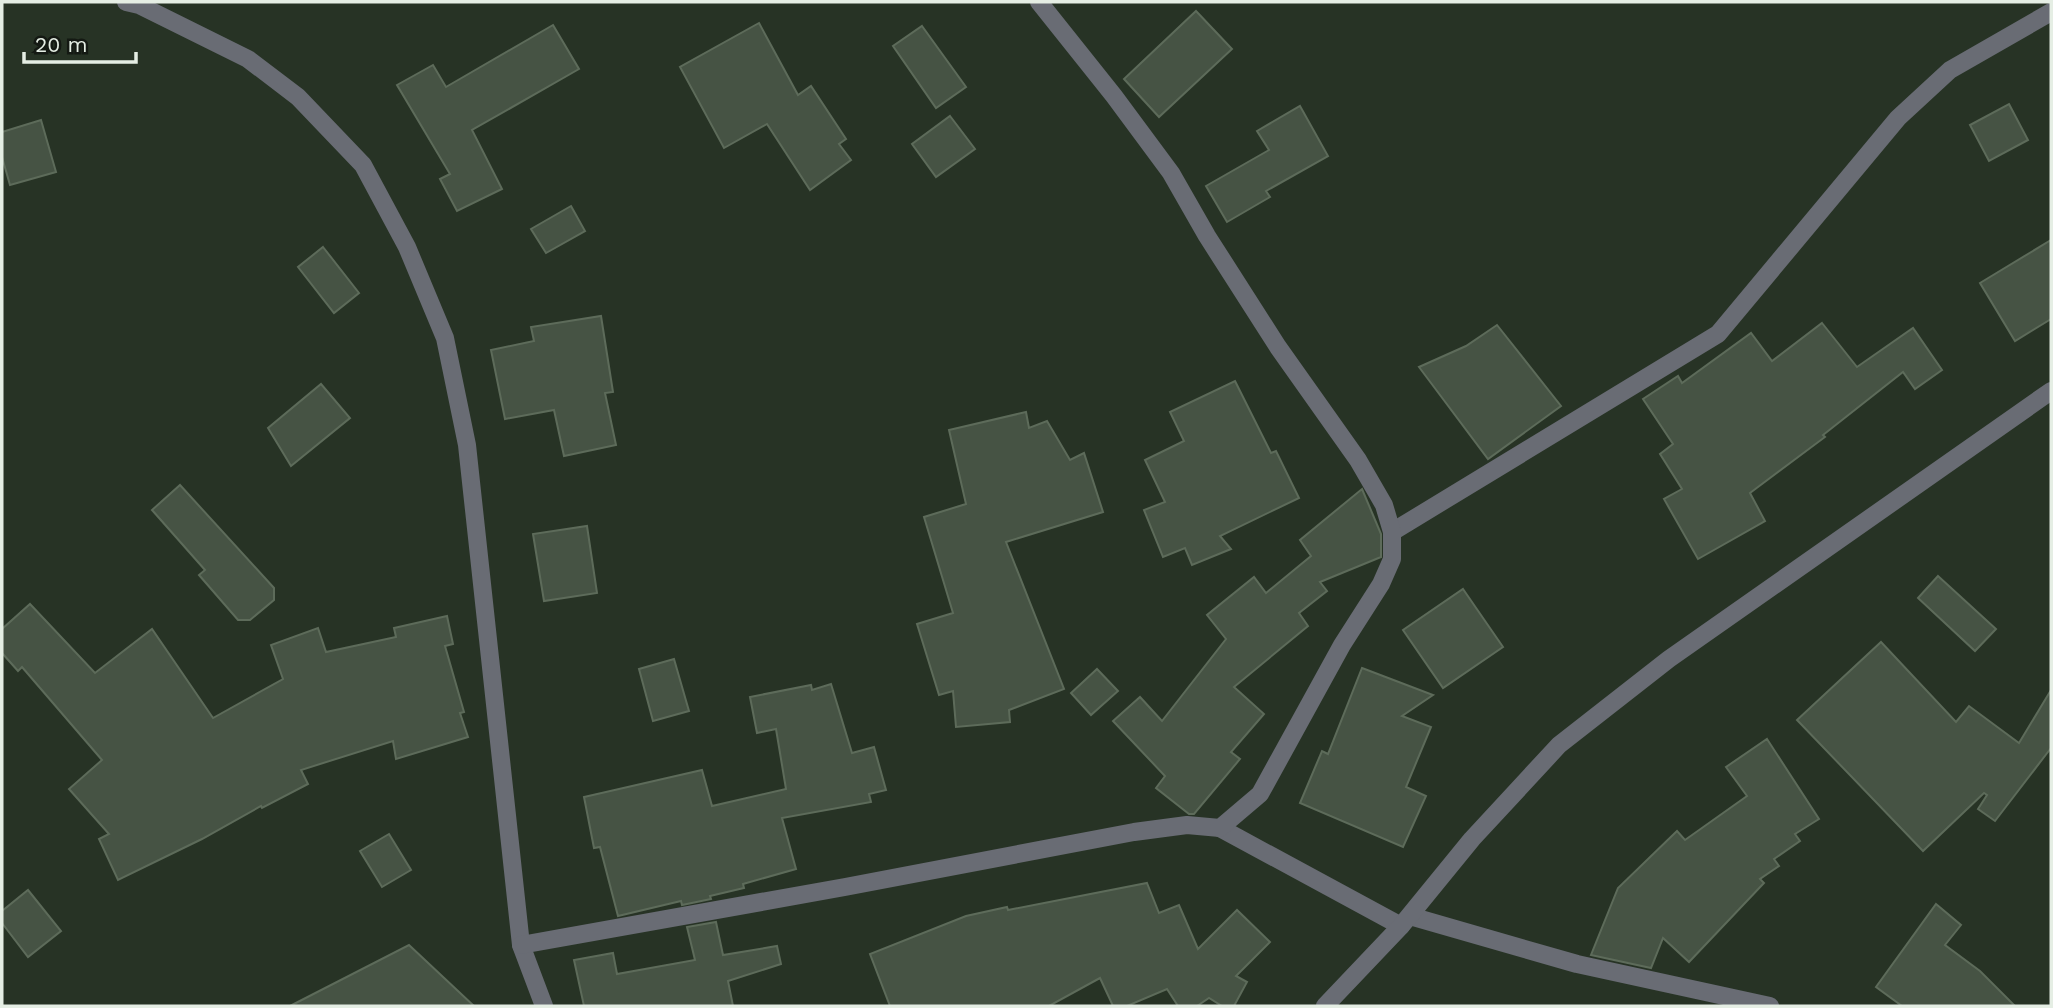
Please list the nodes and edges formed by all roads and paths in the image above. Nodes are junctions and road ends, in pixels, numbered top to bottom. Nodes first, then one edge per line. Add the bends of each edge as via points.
1 (1039, 2) edge
2 (135, 3) edge
3 (2051, 12) edge
4 (2051, 391) edge
5 (1392, 533) junction
6 (1220, 828) junction
7 (1406, 921) junction
8 (521, 945) junction
9 (544, 1006) edge
10 (1325, 1006) edge
11 (1770, 1006) edge

1 - 5 street via 1171,173 1279,347 1358,460 1384,505
2 - 8 street via 248,59 298,97 363,165 407,247 445,338 469,459
3 - 5 street via 1950,70 1898,118 1718,334
4 - 7 street via 1669,659 1559,745 1472,839
5 - 6 street via 1392,559 1381,584 1260,794
6 - 7 street
6 - 8 street via 1187,825 1134,832
7 - 10 street
7 - 11 street
8 - 9 street

